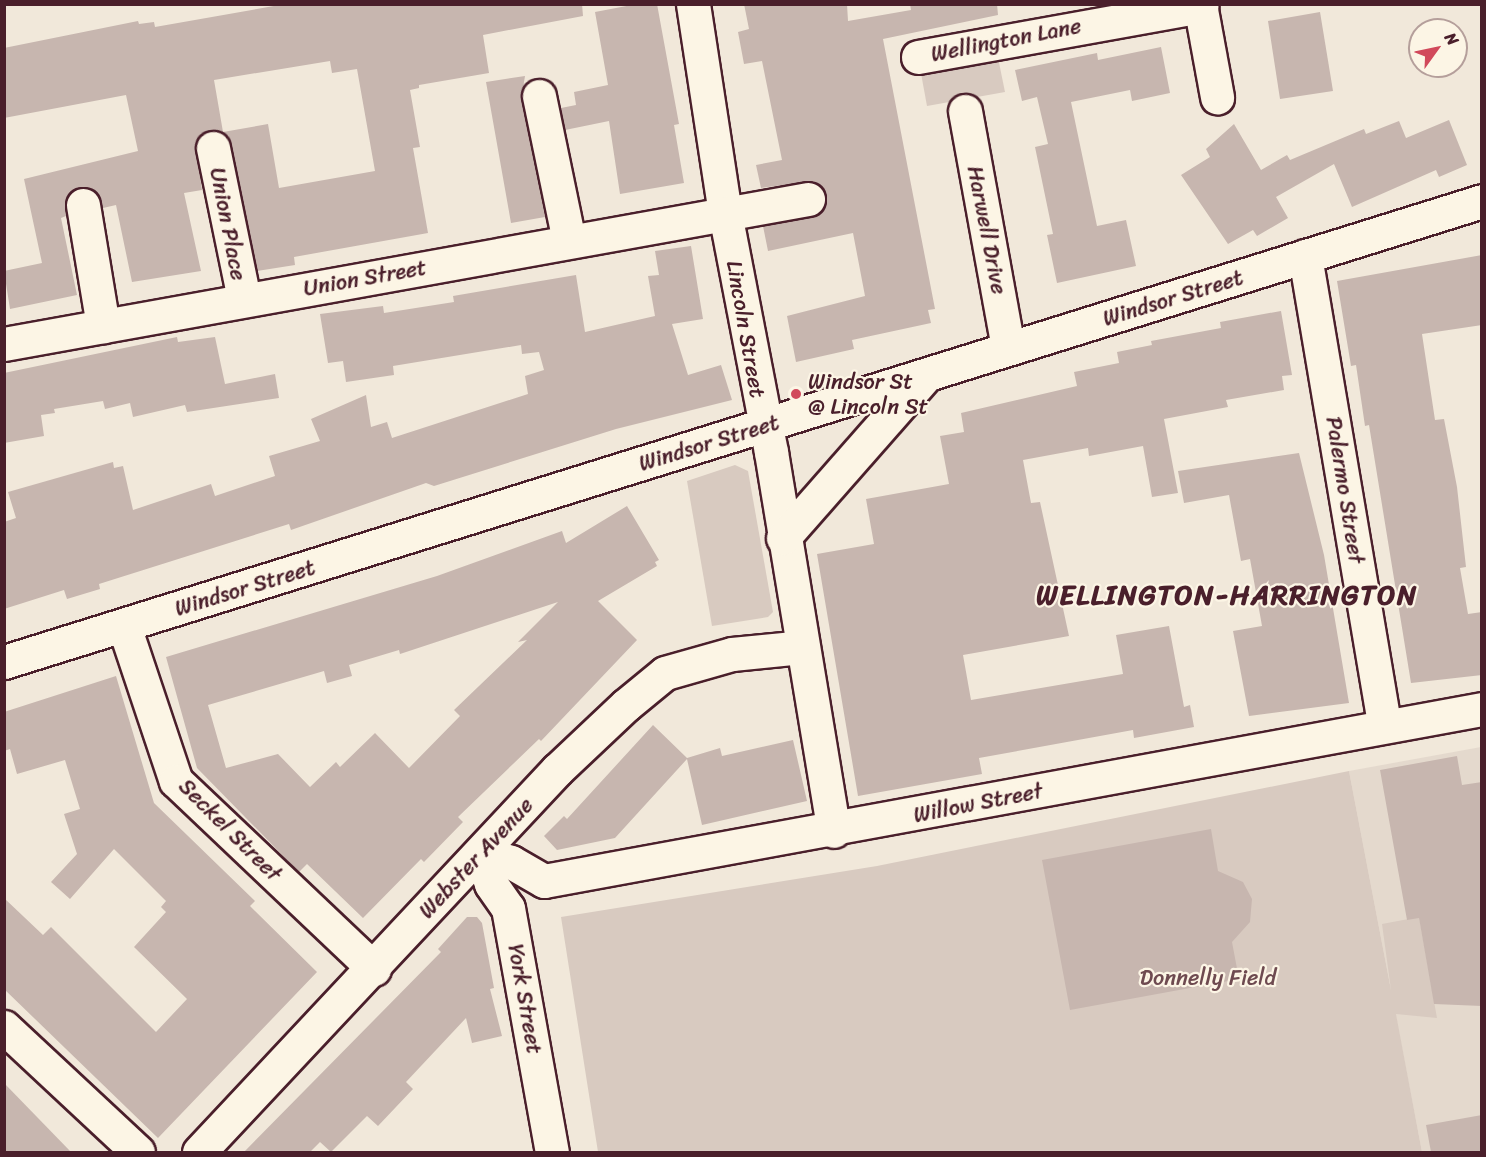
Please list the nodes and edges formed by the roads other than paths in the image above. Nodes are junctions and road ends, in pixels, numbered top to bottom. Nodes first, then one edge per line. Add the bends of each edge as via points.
1 (693, 4) edge
2 (1200, 5) edge
3 (918, 57) dead end
4 (539, 96) dead end
5 (1217, 97) dead end
6 (965, 111) dead end
7 (213, 148) dead end
8 (808, 199) dead end
9 (1482, 201) edge
10 (82, 205) dead end
11 (725, 213) junction
12 (569, 241) junction
13 (1305, 256) junction
14 (244, 299) junction
15 (103, 326) junction
16 (4, 344) edge
17 (1008, 348) junction
18 (926, 375) junction
19 (763, 426) junction
20 (783, 538) junction
21 (124, 626) junction
22 (802, 647) junction
23 (4, 662) edge
24 (1482, 709) edge
25 (1384, 724) junction
26 (834, 831) junction
27 (480, 853) junction
28 (374, 969) junction
29 (4, 1027) edge
30 (138, 1152) edge
31 (199, 1152) edge
32 (552, 1152) edge

1 - 11 street, Lincoln Street
2 - 3 street, Wellington Lane
2 - 5 street
4 - 12 street
6 - 17 street, Harwell Drive
7 - 14 street, Union Place
8 - 11 street, Union Street
9 - 13 street, Windsor Street
10 - 15 street
11 - 12 street, Union Street
11 - 19 street, Lincoln Street
12 - 14 street, Union Street
13 - 17 street, Windsor Street
13 - 25 street, Palermo Street
14 - 15 street, Union Street
15 - 16 street, Union Street
17 - 18 street, Windsor Street
18 - 19 street, Windsor Street
18 - 20 street
19 - 20 street, Lincoln Street via 771,452
19 - 21 street, Windsor Street
20 - 22 street, Lincoln Street
21 - 23 street, Windsor Street
21 - 28 street, Seckel Street via 176,781
22 - 26 street, Lincoln Street
22 - 27 street, Webster Avenue via 732,654 665,673 557,770
24 - 25 street, Willow Street
25 - 26 street, Willow Street
26 - 27 street, Willow Street via 544,881 511,862
27 - 28 street, Webster Avenue
27 - 32 street, York Street via 491,884 508,908
28 - 31 street, Webster Avenue
29 - 30 street

